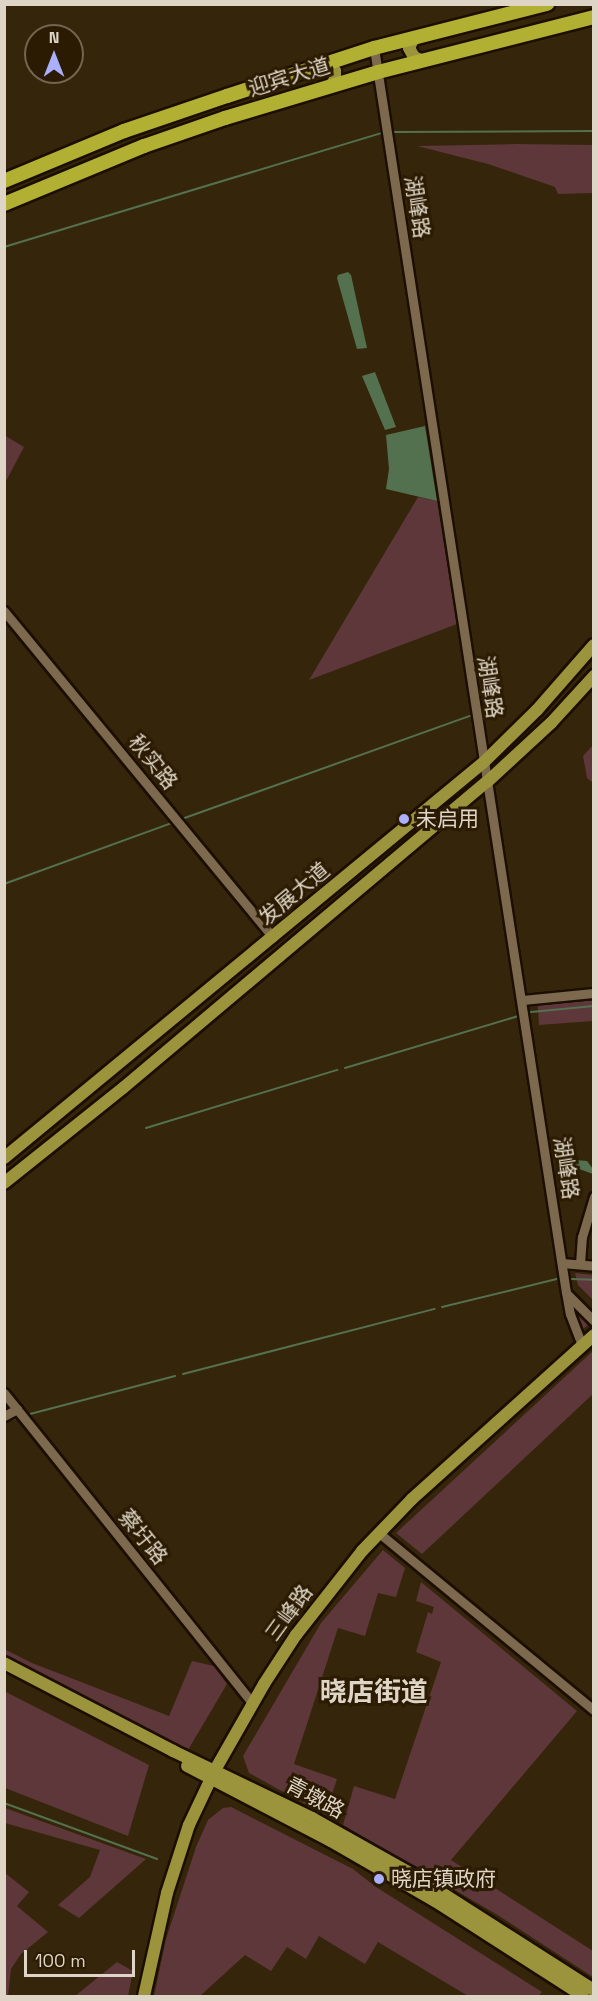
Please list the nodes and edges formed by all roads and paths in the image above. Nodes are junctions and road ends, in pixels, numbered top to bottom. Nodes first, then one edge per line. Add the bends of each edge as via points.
1 (547, 4) edge
2 (594, 17) edge
3 (414, 37) junction
4 (374, 48) junction
5 (423, 61) junction
6 (321, 66) junction
7 (378, 72) junction
8 (330, 86) junction
9 (4, 181) edge
10 (4, 204) edge
11 (4, 611) edge
12 (594, 645) edge
13 (594, 676) edge
14 (484, 762) junction
15 (487, 782) junction
16 (273, 937) junction
17 (594, 993) edge
18 (522, 1000) junction
19 (4, 1158) edge
20 (4, 1183) edge
21 (594, 1197) edge
22 (562, 1263) junction
23 (580, 1264) junction
24 (594, 1266) edge
25 (566, 1292) junction
26 (594, 1321) edge
27 (594, 1335) edge
28 (582, 1346) junction
29 (4, 1393) edge
30 (17, 1409) junction
31 (4, 1416) edge
32 (379, 1533) junction
33 (4, 1663) edge
34 (4, 1671) edge
35 (253, 1704) junction
36 (594, 1710) edge
37 (213, 1774) junction
38 (594, 1990) edge
39 (144, 1996) edge
40 (583, 1996) edge

1 - 3 highway, 迎宾大道
2 - 5 highway, 迎宾大道
3 - 4 highway, 迎宾大道
3 - 5 main road via 409,48 414,57
4 - 6 highway, 迎宾大道
4 - 7 street, 湖峰路
5 - 7 highway, 迎宾大道
6 - 8 main road via 335,71
6 - 9 highway, 迎宾大道 via 124,131
7 - 8 highway, 迎宾大道
7 - 14 street, 湖峰路
8 - 10 highway, 迎宾大道 via 144,146
11 - 16 street, 秋实路
12 - 14 main road, 发展大道
13 - 15 main road, 发展大道 via 551,723
14 - 15 street, 湖峰路
14 - 16 main road, 发展大道
15 - 18 street, 湖峰路
15 - 20 main road, 发展大道
16 - 19 main road, 发展大道
17 - 18 street
18 - 22 street, 湖峰路
21 - 23 street via 582,1237
22 - 23 street
22 - 25 street, 湖峰路
23 - 24 street
25 - 26 street
25 - 28 street, 湖峰路
27 - 28 main road, 三峰路
28 - 32 main road, 三峰路
29 - 30 street, 蔡圩路
30 - 31 street
30 - 35 street, 蔡圩路
32 - 35 main road, 三峰路 via 296,1635
32 - 36 street
33 - 37 main road, 青墩路
34 - 37 main road, 青墩路
35 - 37 main road, 三峰路
37 - 38 main road, 青墩路 via 312,1818 409,1872
37 - 39 main road, 三峰路 via 177,1861
37 - 40 main road, 青墩路 via 435,1901

